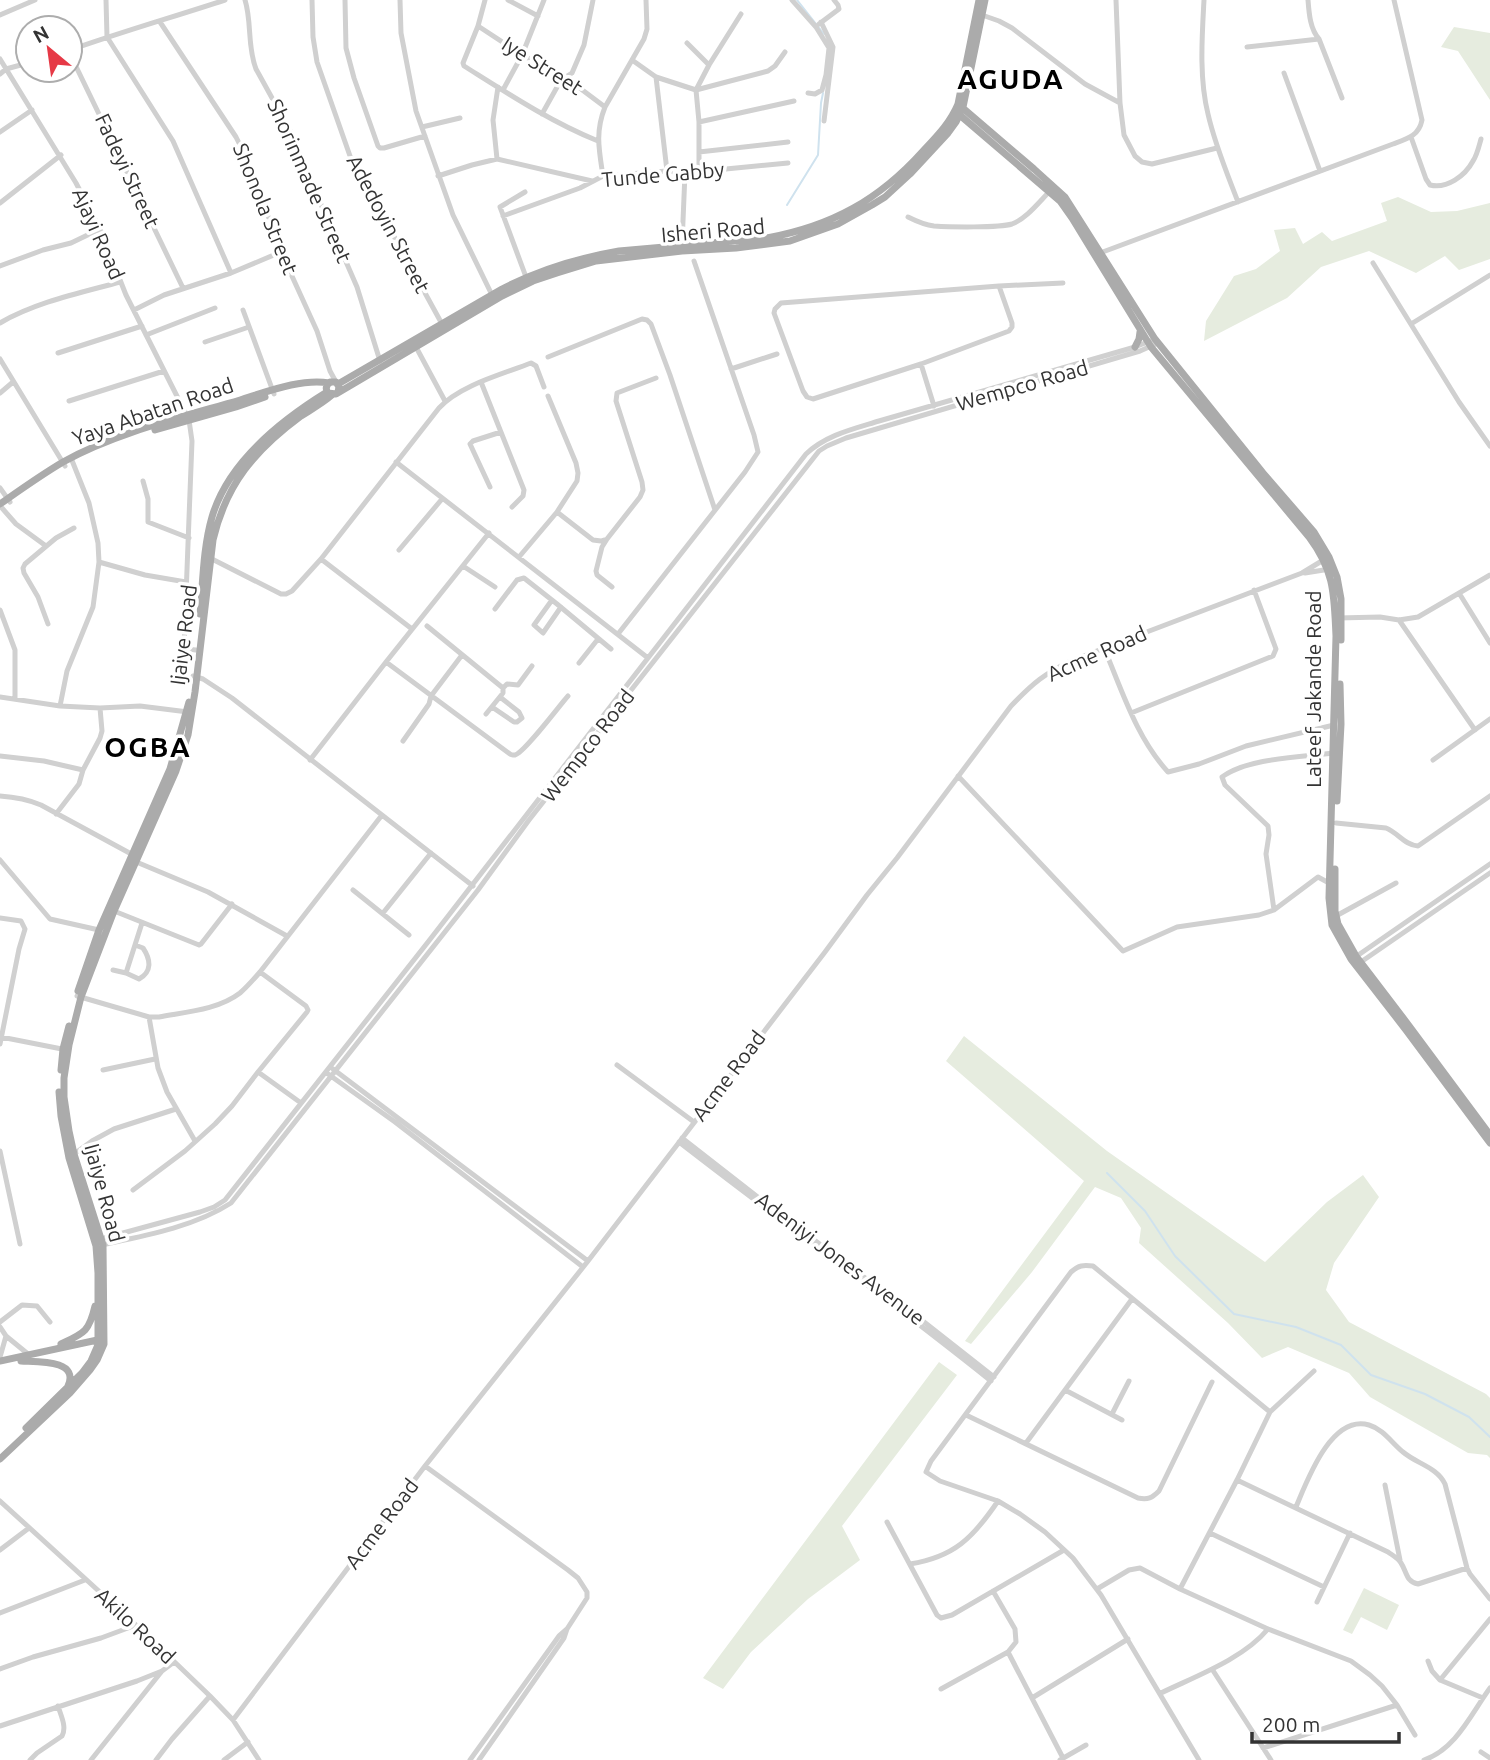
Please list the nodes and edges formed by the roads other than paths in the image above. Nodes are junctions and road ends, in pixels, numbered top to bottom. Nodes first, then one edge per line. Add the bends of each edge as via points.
1 (33, 0) edge
2 (106, 0) edge
3 (225, 0) edge
4 (245, 0) edge
5 (312, 0) edge
6 (345, 0) edge
7 (400, 0) edge
8 (485, 0) edge
9 (508, 0) edge
10 (544, 0) edge
11 (593, 0) edge
12 (646, 0) edge
13 (792, 0) edge
14 (834, 0) edge
15 (979, 0) edge
16 (985, 0) edge
17 (1116, 0) edge
18 (1204, 0) edge
19 (1308, 0) edge
20 (1394, 0) edge
21 (741, 14) dead end
22 (0, 15) edge
23 (982, 15) junction
24 (538, 16) junction
25 (160, 22) junction
26 (818, 25) junction
27 (478, 26) junction
28 (107, 37) junction
29 (1320, 39) junction
30 (687, 43) dead end
31 (84, 46) edge
32 (1247, 47) dead end
33 (786, 52) dead end
34 (522, 55) junction
35 (0, 59) edge
36 (632, 60) junction
37 (709, 65) junction
38 (14, 67) edge
39 (6, 69) junction
40 (1284, 73) dead end
41 (0, 74) edge
42 (565, 77) junction
43 (656, 77) junction
44 (84, 81) edge
45 (968, 85) junction
46 (500, 88) junction
47 (696, 90) junction
48 (808, 93) dead end
49 (1342, 97) dead end
50 (794, 101) dead end
51 (1120, 103) junction
52 (605, 107) junction
53 (959, 109) junction
54 (32, 110) junction
55 (541, 114) junction
56 (460, 118) dead end
57 (824, 121) dead end
58 (699, 122) junction
59 (422, 127) junction
60 (0, 132) edge
61 (993, 134) junction
62 (425, 135) junction
63 (1411, 137) junction
64 (1481, 139) dead end
65 (598, 141) junction
66 (788, 142) dead end
67 (1217, 148) junction
68 (698, 152) junction
69 (61, 155) junction
70 (497, 159) junction
71 (788, 163) dead end
72 (699, 171) junction
73 (1320, 171) junction
74 (667, 172) junction
75 (685, 173) junction
76 (438, 176) junction
77 (603, 176) junction
78 (592, 181) junction
79 (1050, 191) junction
80 (525, 192) dead end
81 (1238, 202) junction
82 (0, 203) edge
83 (503, 216) junction
84 (908, 217) dead end
85 (100, 229) junction
86 (682, 245) junction
87 (281, 252) junction
88 (1098, 254) junction
89 (595, 258) junction
90 (694, 261) dead end
91 (1373, 262) dead end
92 (0, 266) edge
93 (231, 273) junction
94 (1490, 275) edge
95 (526, 277) junction
96 (120, 282) junction
97 (1063, 283) dead end
98 (999, 286) junction
99 (183, 288) junction
100 (492, 295) junction
101 (215, 308) dead end
102 (134, 310) junction
103 (243, 310) dead end
104 (0, 323) edge
105 (442, 324) junction
106 (1411, 324) junction
107 (142, 326) junction
108 (249, 327) junction
109 (1140, 331) junction
110 (146, 335) junction
111 (205, 342) dead end
112 (1153, 343) junction
113 (1135, 347) junction
114 (416, 348) junction
115 (58, 353) dead end
116 (777, 354) dead end
117 (548, 357) dead end
118 (0, 359) edge
119 (380, 361) junction
120 (921, 364) junction
121 (731, 369) junction
122 (164, 370) junction
123 (656, 378) dead end
124 (481, 382) junction
125 (13, 383) junction
126 (332, 387) junction
127 (544, 387) dead end
128 (273, 392) junction
129 (0, 393) edge
130 (548, 396) dead end
131 (69, 401) dead end
132 (445, 401) junction
133 (934, 406) junction
134 (188, 417) junction
135 (880, 424) junction
136 (501, 432) junction
137 (1490, 446) edge
138 (396, 461) junction
139 (68, 462) junction
140 (143, 481) dead end
141 (490, 487) dead end
142 (0, 488) edge
143 (442, 499) junction
144 (9, 500) junction
145 (1, 507) edge
146 (512, 507) dead end
147 (715, 511) junction
148 (556, 512) junction
149 (74, 528) dead end
150 (489, 533) junction
151 (189, 538) junction
152 (607, 539) junction
153 (46, 546) junction
154 (399, 550) dead end
155 (208, 557) junction
156 (519, 558) junction
157 (1326, 558) junction
158 (321, 559) junction
159 (99, 562) junction
160 (463, 566) junction
161 (1331, 569) junction
162 (1302, 573) junction
163 (1490, 575) edge
164 (186, 582) junction
165 (495, 587) dead end
166 (612, 587) dead end
167 (1254, 590) junction
168 (1458, 593) junction
169 (566, 594) junction
170 (557, 604) junction
171 (495, 609) dead end
172 (0, 610) edge
173 (1338, 618) junction
174 (1399, 620) junction
175 (48, 624) dead end
176 (426, 626) dead end
177 (412, 629) junction
178 (618, 634) junction
179 (598, 639) junction
180 (1490, 643) edge
181 (1104, 648) junction
182 (611, 649) dead end
183 (196, 650) junction
184 (462, 655) junction
185 (650, 660) junction
186 (386, 662) junction
187 (579, 663) dead end
188 (532, 666) dead end
189 (195, 676) junction
190 (503, 688) junction
191 (431, 696) junction
192 (568, 696) dead end
193 (0, 697) edge
194 (500, 697) junction
195 (15, 699) junction
196 (60, 706) junction
197 (492, 707) junction
198 (100, 708) junction
199 (190, 712) junction
200 (1131, 713) junction
201 (486, 714) dead end
202 (1490, 719) edge
203 (1334, 725) junction
204 (1475, 730) junction
205 (403, 741) dead end
206 (1333, 753) junction
207 (0, 756) edge
208 (1433, 760) dead end
209 (310, 761) junction
210 (83, 770) junction
211 (958, 776) junction
212 (0, 796) edge
213 (1490, 796) edge
214 (56, 814) junction
215 (382, 815) junction
216 (1336, 823) junction
217 (431, 853) junction
218 (135, 858) junction
219 (0, 860) edge
220 (1490, 864) edge
221 (1490, 873) edge
222 (1329, 883) junction
223 (1396, 883) dead end
224 (471, 885) junction
225 (353, 890) dead end
226 (478, 890) junction
227 (232, 904) junction
228 (1274, 909) junction
229 (114, 911) junction
230 (1421, 912) junction
231 (383, 913) junction
232 (1336, 916) junction
233 (0, 918) edge
234 (1425, 918) junction
235 (142, 923) junction
236 (99, 930) junction
237 (409, 935) dead end
238 (287, 936) junction
239 (135, 945) junction
240 (1356, 961) junction
241 (113, 970) dead end
242 (260, 972) junction
243 (126, 973) junction
244 (79, 996) junction
245 (149, 1017) junction
246 (1, 1040) edge
247 (66, 1050) junction
248 (155, 1059) junction
249 (617, 1065) dead end
250 (103, 1070) dead end
251 (330, 1071) junction
252 (258, 1072) junction
253 (301, 1103) junction
254 (176, 1109) junction
255 (694, 1122) junction
256 (1489, 1137) edge
257 (680, 1140) junction
258 (195, 1141) junction
259 (0, 1151) edge
260 (74, 1154) junction
261 (133, 1191) dead end
262 (534, 1225) junction
263 (99, 1243) junction
264 (20, 1244) dead end
265 (588, 1261) junction
266 (583, 1267) junction
267 (99, 1296) junction
268 (1132, 1299) junction
269 (0, 1322) edge
270 (50, 1322) dead end
271 (0, 1327) edge
272 (6, 1336) junction
273 (101, 1342) junction
274 (53, 1349) junction
275 (28, 1354) junction
276 (21, 1360) junction
277 (0, 1361) edge
278 (1314, 1371) dead end
279 (993, 1379) junction
280 (1129, 1381) dead end
281 (1212, 1382) dead end
282 (68, 1387) junction
283 (1065, 1390) junction
284 (1270, 1412) junction
285 (1112, 1414) junction
286 (966, 1415) junction
287 (1122, 1420) dead end
288 (1026, 1443) junction
289 (0, 1453) edge
290 (0, 1459) edge
291 (425, 1466) junction
292 (1237, 1480) junction
293 (1385, 1485) dead end
294 (0, 1501) edge
295 (998, 1502) junction
296 (1296, 1507) junction
297 (887, 1522) dead end
298 (29, 1528) junction
299 (1210, 1533) junction
300 (1350, 1533) junction
301 (0, 1550) edge
302 (1065, 1550) junction
303 (1400, 1560) junction
304 (910, 1564) junction
305 (1467, 1568) junction
306 (85, 1580) junction
307 (1324, 1587) junction
308 (1097, 1589) junction
309 (1180, 1589) junction
310 (993, 1591) junction
311 (1490, 1599) edge
312 (1317, 1602) dead end
313 (0, 1613) edge
314 (1490, 1619) edge
315 (136, 1625) junction
316 (1268, 1629) junction
317 (1128, 1639) junction
318 (1008, 1652) junction
319 (1428, 1661) dead end
320 (174, 1662) junction
321 (0, 1669) edge
322 (1212, 1669) junction
323 (162, 1671) junction
324 (1440, 1680) junction
325 (1490, 1688) edge
326 (941, 1689) dead end
327 (1161, 1693) junction
328 (210, 1696) junction
329 (1032, 1698) junction
330 (1483, 1698) junction
331 (514, 1704) junction
332 (1397, 1705) junction
333 (58, 1706) junction
334 (233, 1720) junction
335 (0, 1726) edge
336 (1415, 1735) dead end
337 (248, 1742) junction
338 (1086, 1745) dead end
339 (1263, 1748) junction
340 (1481, 1752) dead end
341 (1490, 1758) edge
342 (1062, 1759) edge
343 (30, 1760) edge
344 (91, 1760) edge
345 (156, 1760) edge
346 (224, 1760) edge
347 (259, 1760) edge
348 (470, 1760) edge
349 (479, 1760) edge
350 (1199, 1760) edge
351 (1271, 1760) edge
352 (1424, 1760) edge

1 - 22 street
2 - 28 street
3 - 25 street
4 - 119 street, Shorinmade Street via 251,58 293,136 357,287
5 - 105 street, Adedoyin Street via 317,62 350,156
6 - 62 street via 346,48 378,146
7 - 59 street via 404,54
8 - 27 street
9 - 24 street
10 - 24 street
11 - 42 street via 584,45 572,73
12 - 36 street via 647,29
13 - 26 street
14 - 26 street via 839,9
15 - 53 main road, Isheri Road
16 - 23 main road, Isheri Road
17 - 51 street
18 - 67 street via 1203,79
19 - 29 street via 1312,28
20 - 63 street via 1422,120
21 - 37 street
23 - 45 main road, Isheri Road
23 - 51 street via 1012,29 1085,85
24 - 34 street
25 - 28 street
25 - 87 street, Shonola Street via 236,137
26 - 48 street via 829,48 826,75 822,90
26 - 57 street via 833,47
27 - 34 street, Iye Street
27 - 46 street via 464,66
28 - 31 street
28 - 93 street via 173,141
29 - 32 street
29 - 49 street
30 - 37 street
33 - 47 street via 768,71
34 - 42 street, Iye Street
34 - 46 street
35 - 39 street, Ajayi Road
36 - 43 street
36 - 52 street
37 - 47 street
38 - 39 street
39 - 41 street
39 - 54 street, Ajayi Road
40 - 73 street
42 - 52 street, Iye Street
42 - 55 street
43 - 47 street
43 - 74 street
44 - 99 street, Fadeyi Street
45 - 53 main road, Isheri Road
45 - 61 main road via 973,111
46 - 55 street
46 - 70 street via 493,120
47 - 58 street
50 - 58 street
51 - 67 street via 1126,140 1142,162 1152,164
52 - 65 street
53 - 61 main road, Lateef Jakande Road
53 - 79 main road, Lateef Jakande Road
53 - 86 main road, Isheri Road via 906,170 845,214 778,236
53 - 89 main road, Isheri Road via 948,132 898,185 838,224 790,241
54 - 60 street
54 - 69 street, Ajayi Road
55 - 65 street
56 - 59 street
58 - 68 street
59 - 62 street
61 - 88 main road, Lateef Jakande Road via 1065,197
62 - 76 street
63 - 64 street via 1426,180 1436,187 1464,173 1474,161
63 - 73 street
65 - 77 street
66 - 68 street
67 - 81 street
68 - 72 street
69 - 82 street
69 - 85 street, Ajayi Road
70 - 76 street
70 - 78 street
71 - 72 street, Tunde Gabby
72 - 75 street, Tunde Gabby
73 - 81 street
74 - 75 street, Tunde Gabby
74 - 77 street, Tunde Gabby
75 - 86 street
76 - 100 street
77 - 78 street, Tunde Gabby
78 - 83 street, Tunde Gabby
79 - 84 street via 1012,224 933,226
79 - 88 main road, Lateef Jakande Road
80 - 83 street via 502,205
81 - 88 street
83 - 95 street
85 - 92 street
85 - 96 street, Ajayi Road
86 - 89 main road, Isheri Road
87 - 93 street
87 - 126 street, Shonola Street via 317,331
88 - 109 main road, Lateef Jakande Road
88 - 112 main road, Lateef Jakande Road
89 - 95 main road, Isheri Road
89 - 114 main road, Isheri Road via 498,298
90 - 121 street
91 - 106 street
93 - 99 street
94 - 106 street
95 - 100 main road, Isheri Road
96 - 102 street, Ajayi Road
96 - 104 street
97 - 98 street
98 - 120 street via 1012,323 1009,331
98 - 120 street via 780,303 775,309 803,391 813,400
99 - 102 street
100 - 105 main road, Isheri Road
101 - 110 street
102 - 107 street, Ajayi Road
103 - 108 street
105 - 119 main road, Isheri Road
106 - 137 street
107 - 110 street, Ajayi Road
107 - 115 street
108 - 111 street
108 - 128 street
109 - 112 main road, Lateef Jakande Road
109 - 113 main road
110 - 122 street, Ajayi Road
112 - 113 street, Wempco Road
112 - 135 street, Wempco Road
112 - 157 main road, Lateef Jakande Road
113 - 133 street, Wempco Road
114 - 126 main road, Isheri Road
114 - 132 street
116 - 121 street
117 - 147 street via 647,320
118 - 125 street
119 - 126 main road, Isheri Road
120 - 133 street
121 - 147 street via 758,452
122 - 131 street
122 - 134 street, Ajayi Road
123 - 152 street via 617,393 643,490
124 - 127 street via 531,363
124 - 132 street
124 - 136 street
125 - 129 street
125 - 139 street
126 - 128 main road, Yaya Abatan Road
126 - 155 main road, Isheri Road via 279,426 234,473 214,511
128 - 134 main road, Yaya Abatan Road via 236,407
130 - 148 street via 578,473
132 - 138 street
133 - 135 street, Wempco Road
134 - 139 main road, Yaya Abatan Road
134 - 151 street via 192,441
135 - 185 street, Wempco Road via 819,451
136 - 141 street via 470,444
136 - 146 street via 524,490
138 - 143 street
138 - 158 street
139 - 144 main road, Yaya Abatan Road
139 - 159 street via 89,503
140 - 151 street via 148,522
142 - 144 street
143 - 150 street
143 - 154 street
144 - 145 main road, Yaya Abatan Road
145 - 153 street
147 - 178 street
148 - 152 street via 593,540
148 - 156 street
149 - 153 street
150 - 156 street
150 - 160 street
151 - 164 street
152 - 166 street via 596,571
153 - 175 street via 23,568
155 - 158 street via 281,594 292,591
155 - 183 main road, Ijaiye Road
155 - 189 main road, Ijaiye Road
156 - 169 street
157 - 161 main road, Lateef Jakande Road
157 - 162 street, Acme Road
158 - 177 street
159 - 164 street
159 - 196 street via 93,607 67,671
160 - 165 street
160 - 177 street
161 - 162 street
161 - 173 main road, Lateef Jakande Road via 1341,599
162 - 167 street, Acme Road
163 - 168 street
164 - 183 street via 184,647
167 - 181 street, Acme Road
167 - 200 street via 1276,649 1273,656
168 - 174 street via 1427,614
168 - 180 street
169 - 170 street
169 - 178 street
170 - 170 street via 543,633 534,625
170 - 171 street via 520,578
170 - 179 street
172 - 195 street via 15,650
173 - 174 street
173 - 203 main road, Lateef Jakande Road
173 - 216 main road, Lateef Jakande Road
174 - 204 street
176 - 184 street
177 - 186 street
178 - 185 street
179 - 182 street
179 - 187 street
181 - 200 street
181 - 211 street, Acme Road via 1052,670 1029,687
183 - 189 main road, Ijaiye Road
184 - 190 street
184 - 191 street
185 - 224 street, Wempco Road
185 - 226 street, Wempco Road
186 - 191 street
186 - 209 street
188 - 190 street via 517,685
189 - 199 main road, Ijaiye Road
189 - 209 street via 232,698
190 - 194 street
191 - 192 street via 514,755
191 - 205 street
193 - 195 street
194 - 197 street
194 - 197 street via 522,718 514,723
195 - 196 street
196 - 198 street
197 - 201 street
198 - 199 street via 140,706
198 - 210 street via 102,731
199 - 218 main road, Ijaiye Road via 176,771
200 - 203 street via 1168,772 1245,746
202 - 204 street
203 - 206 main road, Lateef Jakande Road
204 - 208 street
206 - 222 main road, Lateef Jakande Road
206 - 228 street via 1248,765 1222,777 1268,826 1266,854
207 - 210 street
209 - 215 street
210 - 214 street via 74,793
211 - 228 street via 1123,951 1177,927
211 - 255 street, Acme Road
212 - 214 street via 29,800
213 - 216 street via 1418,846 1385,828
214 - 218 street
215 - 217 street
215 - 238 street
216 - 232 main road, Lateef Jakande Road
217 - 224 street
217 - 231 street
218 - 227 street
218 - 229 main road, Ijaiye Road
218 - 236 main road, Ijaiye Road
219 - 236 street via 53,921
220 - 230 street
221 - 234 street
222 - 228 street via 1315,878
222 - 240 main road, Lateef Jakande Road via 1332,925
223 - 232 street
224 - 226 street
224 - 251 street, Wempco Road
225 - 231 street
226 - 251 street, Wempco Road
227 - 235 street via 199,946
227 - 238 street
229 - 235 street
229 - 244 main road, Ijaiye Road
230 - 234 street
230 - 240 street
231 - 237 street
232 - 240 main road, Lateef Jakande Road
233 - 246 street via 19,920 25,926
234 - 240 street
235 - 239 street
236 - 244 main road, Ijaiye Road
238 - 242 street
239 - 243 street
239 - 243 street via 143,948 150,966 139,979
240 - 256 main road, Lateef Jakande Road
241 - 243 street
242 - 245 street via 242,992 219,1005
242 - 252 street via 308,1010
244 - 245 street
244 - 247 main road, Ijaiye Road
245 - 248 street
246 - 247 street
247 - 260 main road, Ijaiye Road via 64,1097
247 - 263 main road, Ijaiye Road via 59,1084 62,1126
248 - 250 street
248 - 254 street
249 - 255 street
251 - 253 street, Wempco Road
251 - 262 street
251 - 263 street, Wempco Road via 231,1203 183,1225
252 - 253 street
252 - 258 street via 215,1125
253 - 263 street, Wempco Road via 214,1208
254 - 258 street
254 - 260 street via 114,1129
255 - 257 street, Acme Road
257 - 265 street, Acme Road
257 - 279 street, Adeniyi Jones Avenue via 919,1318
258 - 261 street
259 - 264 street
260 - 263 main road, Ijaiye Road
262 - 265 street
262 - 266 street
263 - 267 main road, Ijaiye Road
263 - 273 main road, Ijaiye Road
265 - 266 street, Acme Road
266 - 291 street, Acme Road
267 - 273 main road, Ijaiye Road
267 - 274 main road via 89,1328
268 - 279 street via 1093,1266 1076,1267
268 - 283 street
268 - 284 street
269 - 270 street via 22,1306 37,1306
271 - 272 street
272 - 275 street
272 - 277 street
273 - 274 main road
273 - 276 main road
273 - 282 main road
273 - 290 main road via 97,1360 71,1393
274 - 275 main road
275 - 277 main road
276 - 277 main road
276 - 282 main road via 66,1368 71,1380
278 - 284 street
279 - 286 street
280 - 285 street
281 - 288 street via 1152,1498 1138,1497
282 - 289 main road
283 - 285 street
283 - 288 street
284 - 292 street
285 - 287 street
286 - 288 street
286 - 295 street via 926,1472
291 - 331 street via 585,1586 587,1598 567,1634
291 - 334 street, Acme Road
292 - 296 street
292 - 299 street
293 - 303 street
294 - 298 street, Akilo Road
295 - 302 street
295 - 304 street via 957,1548 936,1559
296 - 300 street
296 - 305 street via 1318,1457 1331,1440 1353,1426 1371,1425 1441,1476
297 - 304 street
298 - 301 street
298 - 306 street, Akilo Road
299 - 307 street
299 - 309 street
300 - 303 street
300 - 307 street
302 - 308 street
302 - 310 street
303 - 305 street via 1409,1580 1418,1584
304 - 310 street via 941,1618
305 - 311 street
306 - 313 street
306 - 315 street, Akilo Road
307 - 312 street
308 - 309 street via 1135,1567
308 - 317 street
309 - 316 street
310 - 318 street via 1015,1629 1016,1642
314 - 324 street
315 - 320 street, Akilo Road
315 - 321 street
316 - 322 street
316 - 332 street via 1351,1661
317 - 327 street
317 - 329 street
318 - 326 street
318 - 329 street
319 - 324 street
320 - 323 street
320 - 328 street, Akilo Road
322 - 327 street
322 - 339 street
323 - 333 street
323 - 344 street
324 - 330 street
325 - 330 street
327 - 350 street
328 - 334 street, Akilo Road
328 - 345 street
329 - 342 street
330 - 352 street via 1455,1738
331 - 348 street
331 - 349 street
332 - 336 street
332 - 339 street
333 - 335 street
333 - 343 street via 62,1736
334 - 337 street, Akilo Road
337 - 346 street
337 - 347 street, Akilo Road
338 - 342 street
339 - 351 street
340 - 341 street

